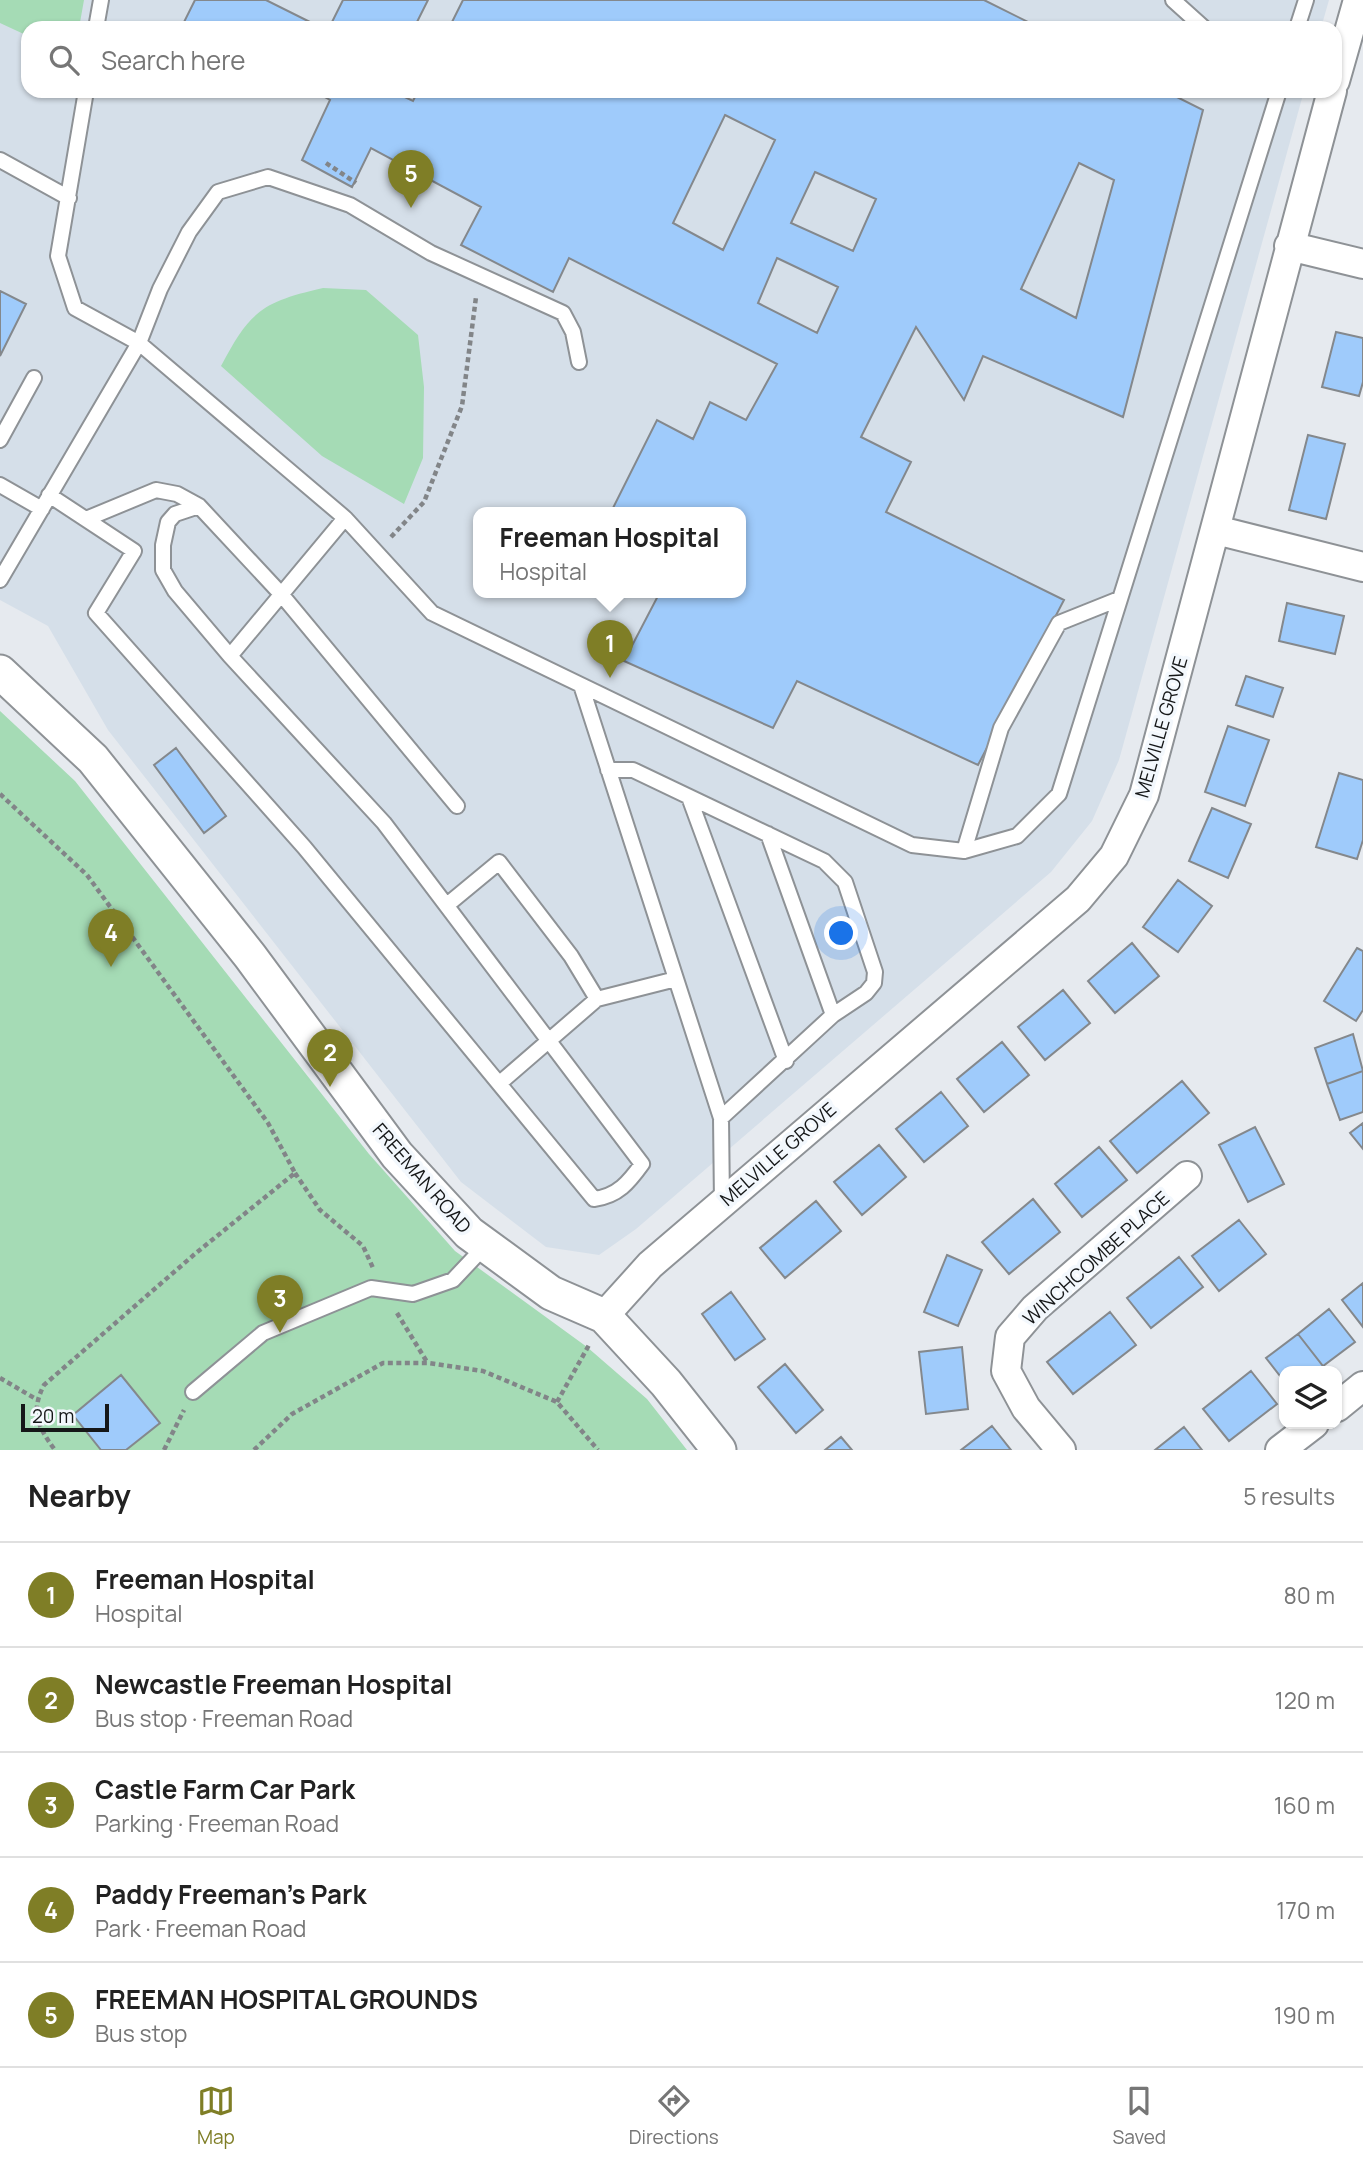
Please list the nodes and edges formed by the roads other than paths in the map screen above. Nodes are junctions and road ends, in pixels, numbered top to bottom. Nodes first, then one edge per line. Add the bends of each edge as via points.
1 (101, 0) edge
2 (1173, 0) edge
3 (1306, 0) edge
4 (1358, 0) edge
5 (97, 21) edge
6 (1196, 21) edge
7 (1299, 21) edge
8 (1342, 56) edge
9 (85, 98) edge
10 (1275, 98) edge
11 (1330, 98) edge
12 (0, 160) edge
13 (69, 198) junction
14 (1289, 246) junction
15 (1363, 264) edge
16 (139, 343) junction
17 (579, 362) dead end
18 (34, 378) dead end
19 (4, 422) edge
20 (0, 440) edge
21 (0, 485) edge
22 (50, 495) junction
23 (199, 506) junction
24 (42, 509) junction
25 (345, 518) junction
26 (86, 519) junction
27 (1216, 530) junction
28 (1363, 567) edge
29 (0, 580) edge
30 (281, 594) junction
31 (1119, 599) junction
32 (230, 656) junction
33 (0, 672) edge
34 (581, 685) junction
35 (608, 770) junction
36 (689, 797) junction
37 (457, 806) dead end
38 (768, 834) junction
39 (964, 851) junction
40 (447, 905) junction
41 (676, 979) junction
42 (597, 999) junction
43 (834, 1015) junction
44 (550, 1041) junction
45 (786, 1061) junction
46 (501, 1082) junction
47 (721, 1118) junction
48 (1187, 1176) dead end
49 (722, 1203) junction
50 (486, 1245) junction
51 (604, 1317) junction
52 (1363, 1386) edge
53 (193, 1392) road end
54 (1342, 1403) edge
55 (1307, 1429) edge
56 (719, 1450) edge
57 (1061, 1450) edge
58 (1280, 1450) edge

1 - 5 lane
2 - 6 lane
3 - 7 lane
4 - 8 street
9 - 13 lane
10 - 31 lane
11 - 14 street, MELVILLE GROVE
12 - 13 lane
13 - 16 lane via 58,256 75,308
14 - 15 street
14 - 27 street, MELVILLE GROVE
16 - 17 lane via 189,232 218,192 268,177 350,205 431,253 563,313 573,332
16 - 22 lane
16 - 25 lane
18 - 19 lane
19 - 20 lane
21 - 24 lane
22 - 24 lane
22 - 26 lane
23 - 26 lane via 177,494 156,490
23 - 30 lane
23 - 32 lane via 175,514 168,522 163,570
24 - 29 lane
25 - 30 lane
25 - 34 lane via 432,613
26 - 46 lane via 135,551 96,613 304,847
27 - 28 street
27 - 49 street, MELVILLE GROVE via 1144,795 1114,856 1078,899
30 - 32 lane
30 - 37 lane
31 - 39 lane via 1059,623 1001,728
31 - 39 lane via 1059,794 1017,836
32 - 40 lane via 384,823
33 - 50 street, FREEMAN ROAD via 93,759 250,956 397,1154 469,1233
34 - 35 lane
34 - 39 lane via 912,845
35 - 36 lane via 633,770
35 - 41 lane
36 - 38 lane
36 - 45 lane
38 - 43 lane
38 - 43 lane via 824,861 845,882 875,972 866,993
40 - 42 lane via 499,862 571,956
40 - 44 lane
41 - 42 lane
41 - 47 lane
42 - 44 lane
43 - 45 lane
44 - 46 lane
44 - 46 lane via 642,1164 629,1183 608,1197 594,1199
45 - 47 lane
47 - 49 lane
48 - 57 street, WINCHCOMBE PLACE via 1035,1308 1010,1337 1006,1371 1026,1408
49 - 51 street, MELVILLE GROVE via 650,1265
50 - 51 street, FREEMAN ROAD via 551,1293
50 - 53 lane via 453,1280 414,1294 372,1288 264,1333
51 - 56 street, FREEMAN ROAD via 666,1383
52 - 54 street
55 - 58 street

